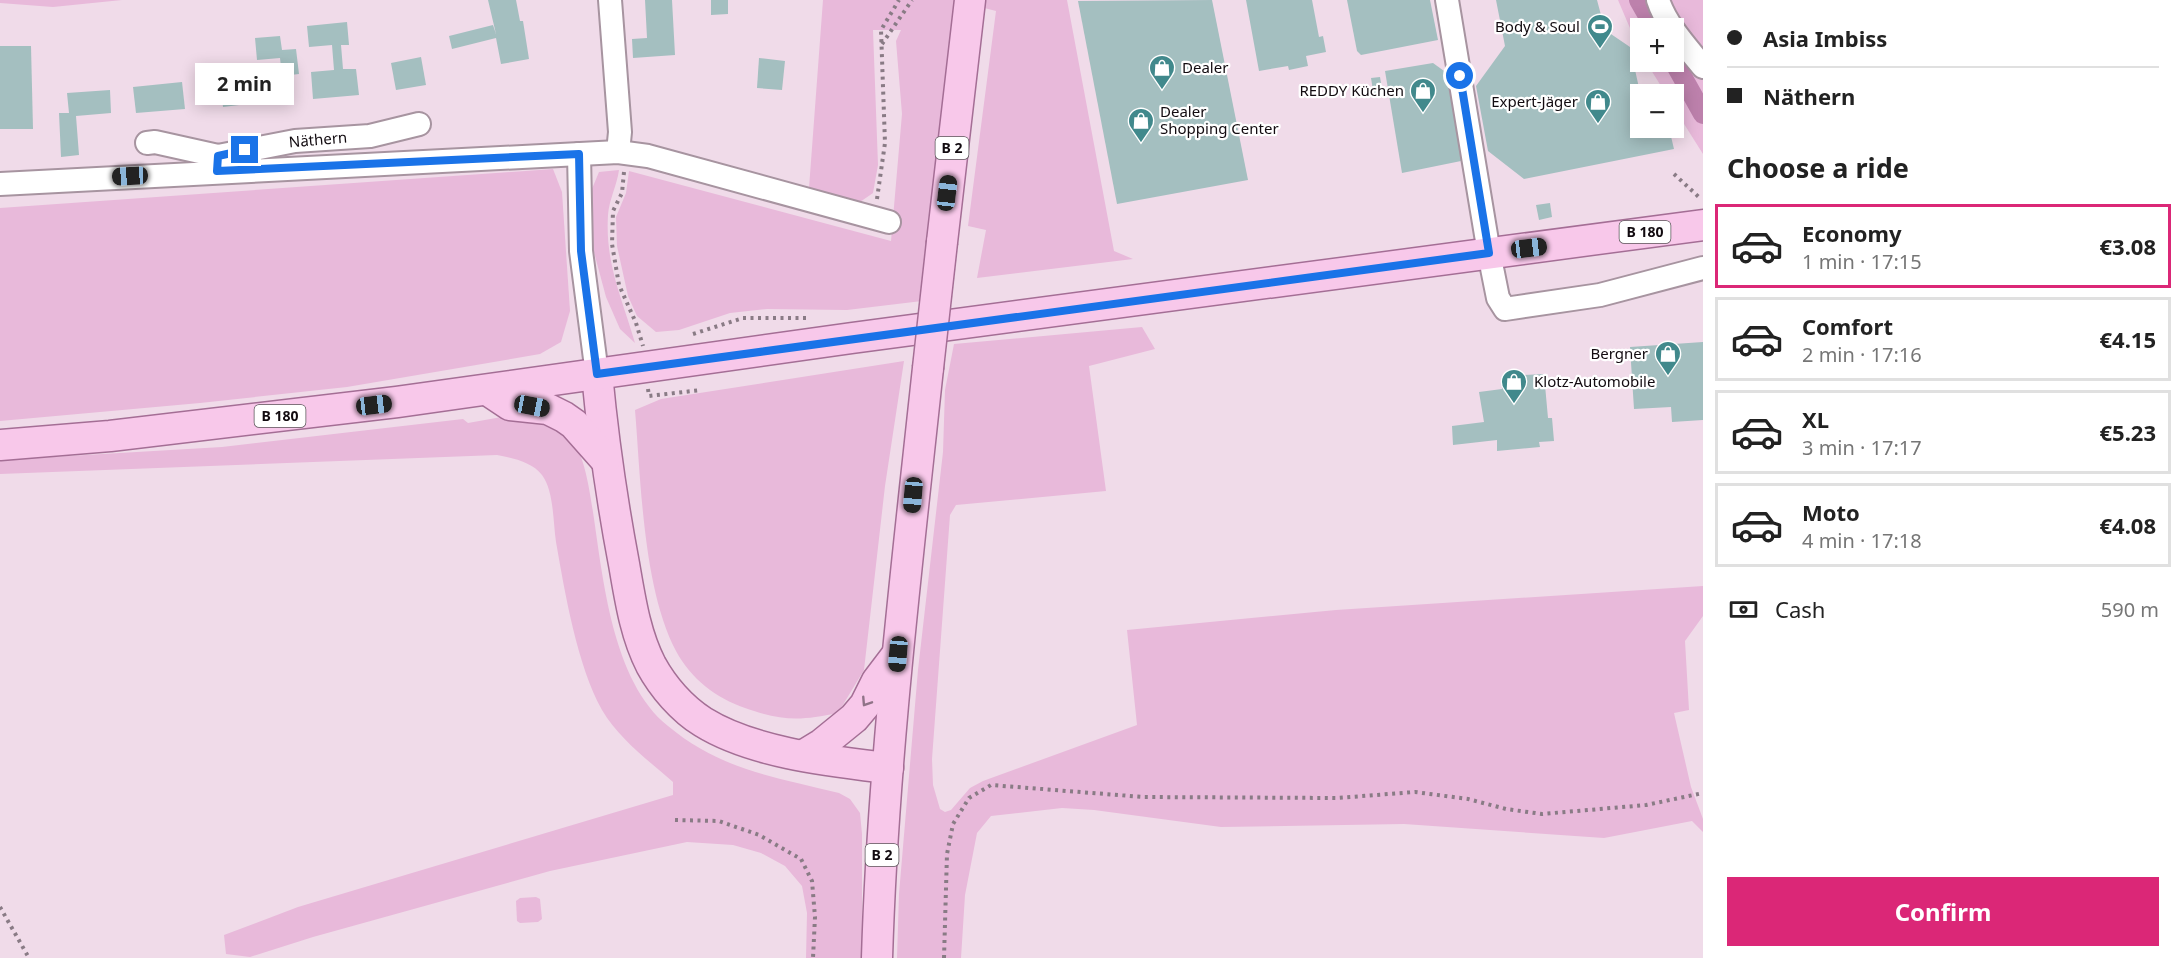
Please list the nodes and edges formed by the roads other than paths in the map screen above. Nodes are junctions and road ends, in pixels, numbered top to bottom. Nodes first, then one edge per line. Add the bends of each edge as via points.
1 (610, 0) edge
2 (970, 0) edge
3 (1447, 0) edge
4 (1658, 0) edge
5 (1703, 67) edge
6 (419, 124) dead end
7 (147, 143) dead end
8 (622, 153) junction
9 (579, 154) junction
10 (217, 164) junction
11 (0, 184) edge
12 (880, 220) road end
13 (1703, 225) edge
14 (1489, 253) junction
15 (1703, 268) edge
16 (597, 374) junction
17 (486, 390) junction
18 (0, 445) edge
19 (605, 459) junction
20 (898, 654) junction
21 (804, 754) junction
22 (888, 768) junction
23 (877, 958) edge

1 - 8 street
2 - 20 main road, B 2, bridge
3 - 14 street
4 - 5 street
6 - 10 street, Näthern via 370,136 295,141
7 - 10 street, Näthern via 155,142
8 - 9 street
8 - 12 street via 648,156
9 - 10 street
9 - 16 street via 581,251
10 - 11 street
13 - 14 main road, B 180
14 - 15 street via 1498,298 1505,309 1600,295
14 - 16 main road, B 180
16 - 17 main road, B 180
16 - 19 main road
17 - 18 main road, B 180 via 110,436
17 - 19 main road via 510,405 548,409 564,417
19 - 21 main road via 636,624 659,678 689,712 716,730 758,746
20 -> 21 main road via 854,718
20 - 22 main road, B 2
21 - 22 main road
22 - 23 main road, B 2

